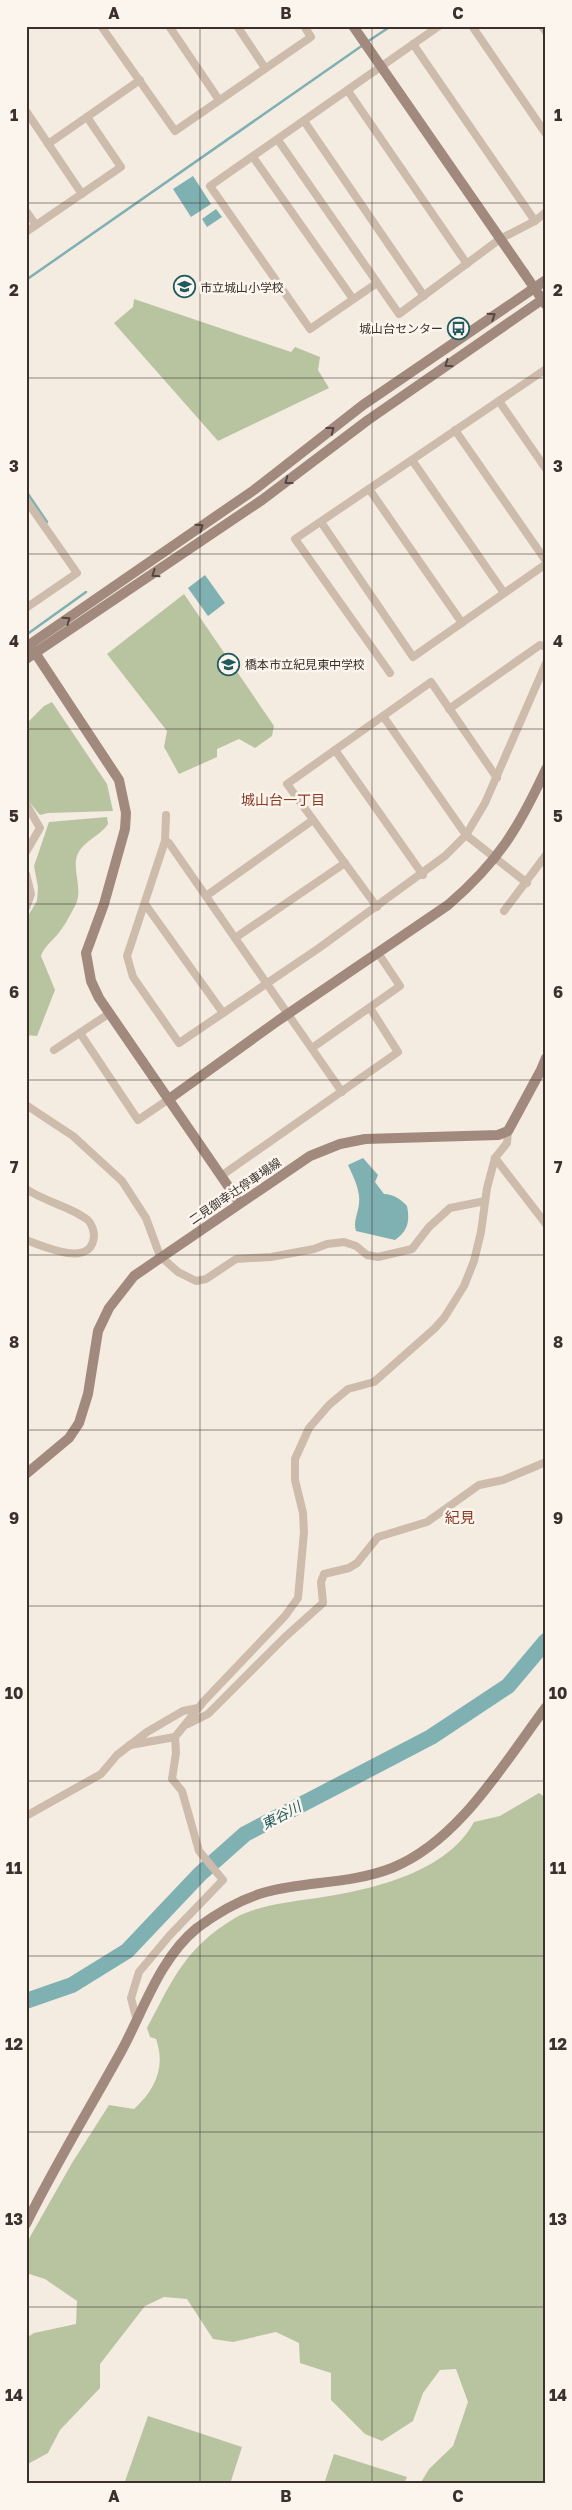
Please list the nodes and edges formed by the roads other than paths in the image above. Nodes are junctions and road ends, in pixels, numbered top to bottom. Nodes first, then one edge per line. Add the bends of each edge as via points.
1 (102, 26) edge
2 (169, 26) edge
3 (237, 26) edge
4 (304, 26) edge
5 (439, 26) edge
6 (472, 26) edge
7 (542, 26) edge
8 (354, 28) edge
9 (546, 32) edge
10 (413, 44) junction
11 (381, 67) junction
12 (265, 68) junction
13 (140, 80) junction
14 (348, 91) junction
15 (219, 100) junction
16 (26, 111) edge
17 (87, 117) junction
18 (304, 121) junction
19 (546, 134) edge
20 (278, 140) junction
21 (48, 144) junction
22 (253, 157) junction
23 (82, 194) junction
24 (26, 211) edge
25 (546, 212) edge
26 (535, 221) junction
27 (36, 225) junction
28 (26, 232) edge
29 (500, 239) junction
30 (467, 264) junction
31 (546, 280) edge
32 (377, 282) junction
33 (424, 296) junction
34 (546, 297) edge
35 (353, 299) junction
36 (546, 306) edge
37 (544, 373) edge
38 (499, 401) junction
39 (455, 430) junction
40 (412, 460) junction
41 (546, 469) edge
42 (369, 489) junction
43 (26, 500) edge
44 (321, 522) junction
45 (546, 562) edge
46 (504, 593) junction
47 (26, 597) edge
48 (29, 606) edge
49 (462, 623) junction
50 (28, 646) edge
51 (546, 647) edge
52 (36, 655) junction
53 (26, 660) edge
54 (546, 663) edge
55 (390, 673) dead end
56 (449, 709) junction
57 (383, 716) junction
58 (335, 750) junction
59 (546, 769) edge
60 (497, 778) junction
61 (26, 804) edge
62 (166, 815) dead end
63 (314, 820) junction
64 (466, 835) junction
65 (169, 843) dead end
66 (26, 852) edge
67 (546, 855) edge
68 (496, 859) junction
69 (344, 863) junction
70 (26, 874) edge
71 (423, 875) junction
72 (527, 883) junction
73 (206, 896) junction
74 (146, 904) junction
75 (377, 907) junction
76 (26, 908) edge
77 (504, 910) dead end
78 (235, 938) junction
79 (378, 953) junction
80 (266, 984) junction
81 (370, 1008) junction
82 (110, 1013) junction
83 (223, 1013) junction
84 (288, 1014) junction
85 (80, 1033) junction
86 (312, 1048) junction
87 (54, 1050) dead end
88 (546, 1058) edge
89 (342, 1092) junction
90 (169, 1099) junction
91 (26, 1105) edge
92 (508, 1131) junction
93 (495, 1158) junction
94 (221, 1176) junction
95 (26, 1189) edge
96 (485, 1201) junction
97 (239, 1202) junction
98 (546, 1224) edge
99 (26, 1240) edge
100 (160, 1256) junction
101 (546, 1462) edge
102 (26, 1474) edge
103 (546, 1707) edge
104 (198, 1708) junction
105 (186, 1725) junction
106 (175, 1737) junction
107 (130, 1746) junction
108 (26, 1816) edge
109 (137, 2021) junction
110 (26, 2224) edge

1 - 13 street
2 - 15 street
3 - 12 street
4 - 12 street via 311,37
5 - 10 street
6 - 19 street
7 - 9 street
8 - 11 street
10 - 11 street
10 - 26 street
11 - 14 street
11 - 29 street
12 - 15 street
13 - 15 street via 175,130
13 - 17 street
14 - 18 street
14 - 30 street
16 - 21 street
17 - 21 street
17 - 23 street via 121,167
18 - 20 street
18 - 33 street
20 - 22 street
20 - 32 street
21 - 23 street
22 - 35 street
22 - 35 street via 210,186 310,329
23 - 27 street
24 - 27 street
25 - 26 street
26 - 29 street
27 - 28 street
29 - 30 street
29 - 36 street, bridge
30 - 33 street
50 -> 31 street via 254,490 363,405
32 - 33 street via 399,314
32 - 35 street
34 -> 52 street via 368,420 262,500
37 - 38 street
38 - 39 street
38 - 41 street
39 - 40 street
39 - 45 street
40 - 42 street
40 - 46 street
42 - 44 street
42 - 49 street
43 - 48 street via 77,573
44 - 49 street via 413,657
44 - 55 street via 295,539
45 - 46 street
46 - 49 street
47 - 48 street
50 - 52 street
51 - 56 street via 540,645
52 - 53 street
52 - 82 street via 119,780 126,813 125,829 104,904 86,952 90,981
54 - 60 street
56 - 57 street via 431,682
56 - 60 street
57 - 58 street
57 - 64 street
58 - 63 street via 287,784
58 - 71 street
59 - 68 street via 520,824
60 - 64 street
61 - 66 street via 40,828
62 - 74 street via 165,841
63 - 69 street
63 - 73 street
64 - 68 street
64 - 71 street
65 - 73 street
67 - 72 street
68 - 72 street
68 - 79 street via 448,905
69 - 75 street
69 - 78 street
70 - 76 street via 31,894
71 - 75 street
72 - 77 street
73 - 78 street
74 - 83 street
74 - 83 street via 127,956 133,977 179,1043
75 - 80 street
78 - 80 street
79 - 81 street via 400,986
79 - 84 street
80 - 83 street
80 - 84 street
81 - 86 street
81 - 89 street via 398,1052
82 - 85 street
82 - 90 street
84 - 86 street
84 - 90 street
85 - 87 street
85 - 90 street via 138,1120
86 - 89 street
88 - 92 street
89 - 94 street
90 - 94 street
91 - 100 street via 73,1136 122,1181 146,1218
92 - 93 street via 507,1142
92 - 97 street, 二見御幸辻停車場線 via 498,1135 390,1137 340,1144 310,1156
93 - 96 street
93 - 98 street
94 - 97 street
95 - 99 street via 43,1200 87,1218 94,1231 89,1247 78,1254
96 - 100 street via 450,1208 412,1249 378,1256 366,1255 356,1246 344,1242 327,1244 271,1257 236,1259 206,1279 196,1281 178,1272
96 - 104 street via 474,1261 464,1286 444,1318 374,1382 348,1389 309,1428 295,1459 295,1480 304,1532 298,1598
97 - 100 street, 二見御幸辻停車場線
100 - 102 street, 二見御幸辻停車場線 via 134,1276 109,1308 98,1331 88,1394 79,1423 69,1438
101 - 105 street via 503,1480 479,1485 427,1522 378,1538 349,1568 324,1574 321,1582 323,1603 208,1714
103 - 109 street via 453,1828 428,1848 390,1868 358,1878 266,1892 230,1907 195,1930 182,1944 161,1972
104 - 105 street
104 - 107 street via 183,1711
105 - 106 street
106 - 107 street
106 - 109 street via 172,1779 182,1791 202,1854 223,1880 139,1972 131,1998
107 - 108 street via 117,1755 101,1774
109 - 110 street

